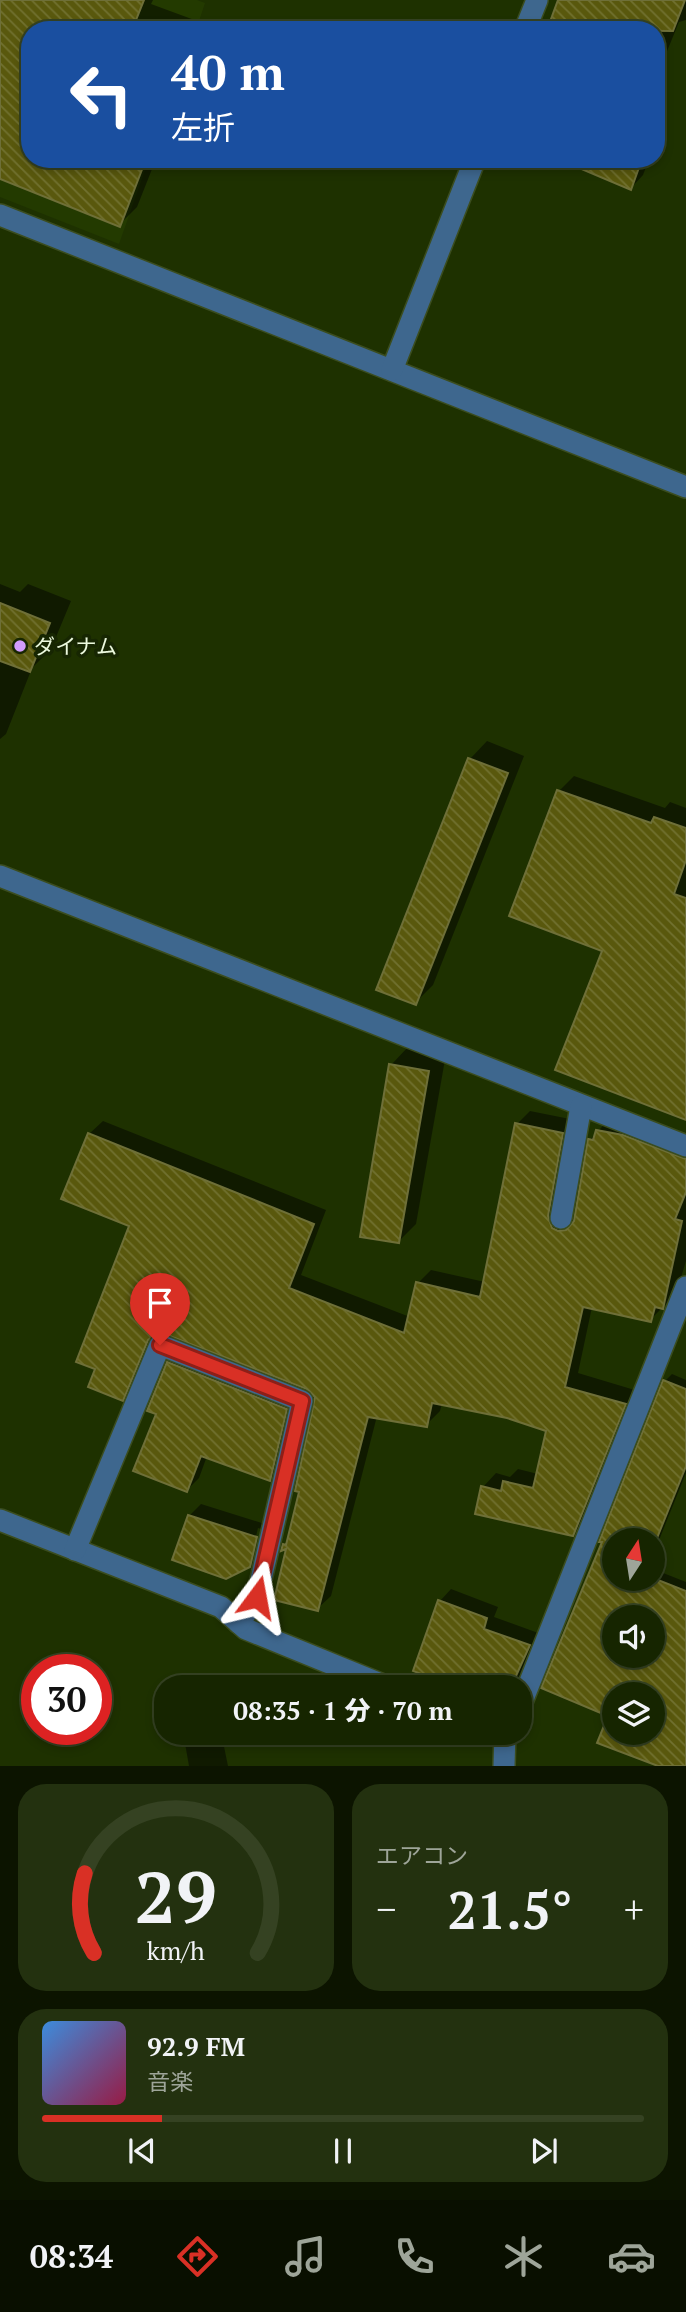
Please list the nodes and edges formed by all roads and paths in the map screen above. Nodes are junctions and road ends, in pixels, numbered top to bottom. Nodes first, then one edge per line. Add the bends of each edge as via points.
1 (537, 0) edge
2 (529, 21) edge
3 (471, 168) edge
4 (0, 215) edge
5 (392, 370) junction
6 (686, 487) edge
7 (0, 876) edge
8 (581, 1106) junction
9 (686, 1146) edge
10 (561, 1218) dead end
11 (686, 1287) edge
12 (0, 1520) edge
13 (75, 1550) junction
14 (239, 1623) junction
15 (359, 1675) edge
16 (532, 1677) edge
17 (503, 1745) edge
18 (504, 1766) edge

1 - 2 street
3 - 5 street
4 - 5 street
5 - 6 street
7 - 8 street
8 - 9 street
8 - 10 street
11 - 16 street
12 - 13 street
13 - 14 street via 221,1607
13 - 14 street via 160,1345 302,1401 257,1597
14 - 15 street
17 - 18 street

